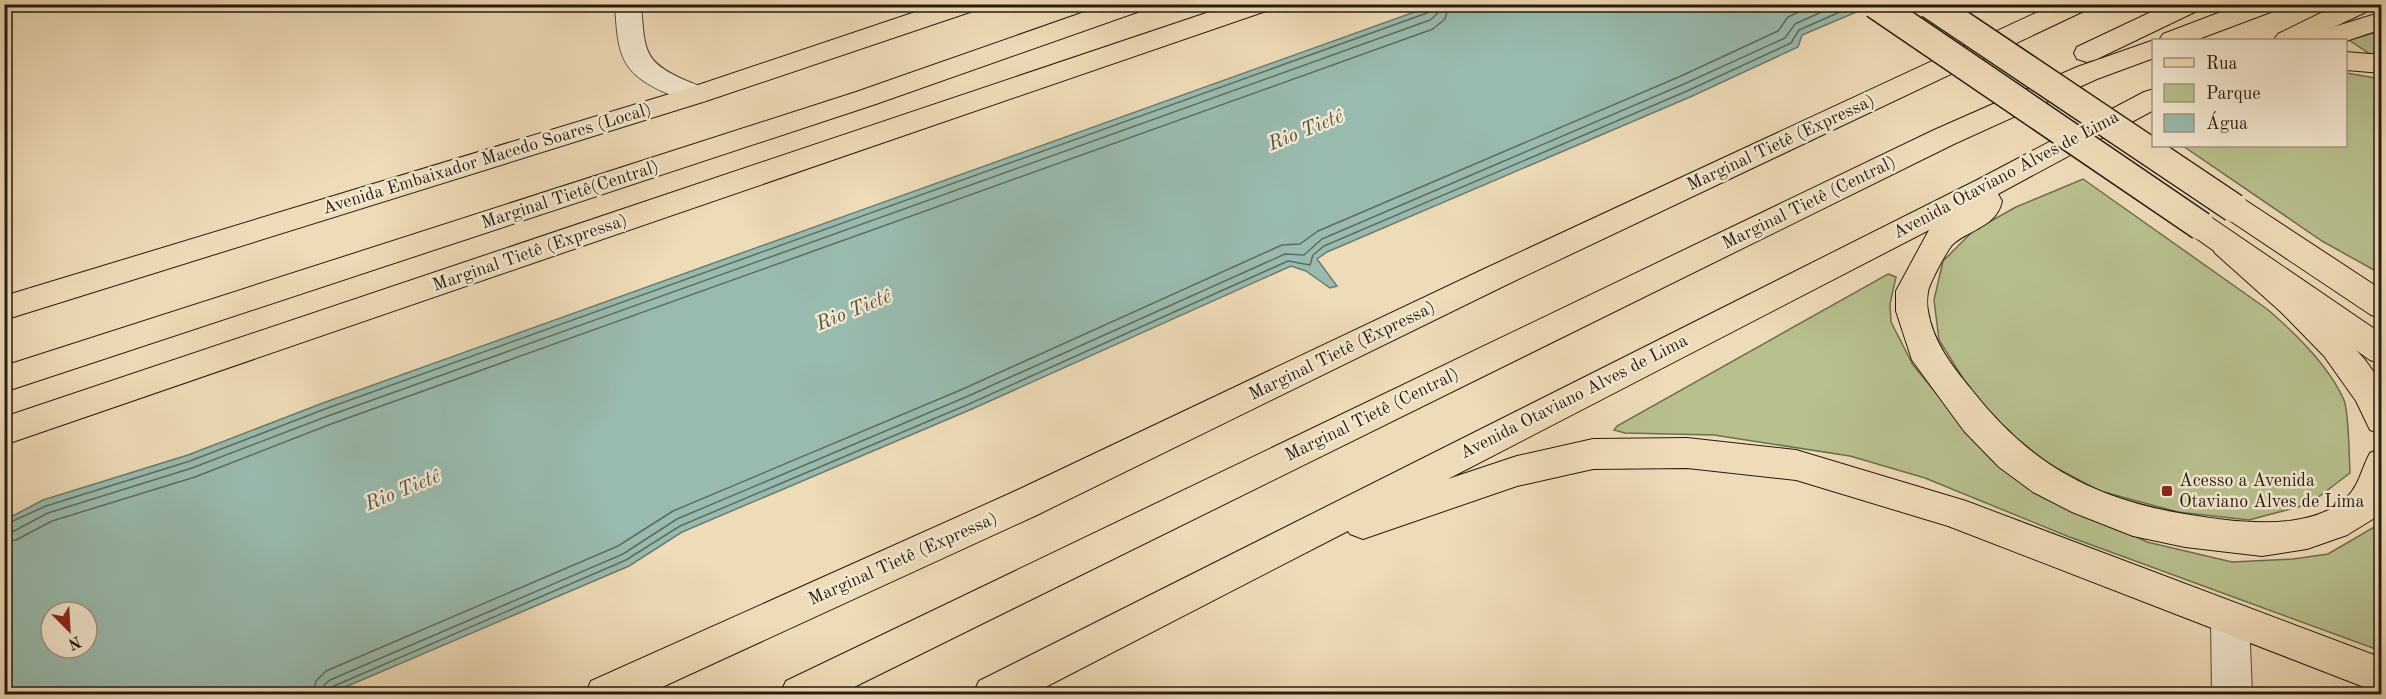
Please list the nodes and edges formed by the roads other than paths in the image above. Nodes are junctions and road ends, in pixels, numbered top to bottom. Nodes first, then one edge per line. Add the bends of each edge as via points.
1 (628, 4) edge
2 (967, 4) edge
3 (1134, 4) edge
4 (1260, 4) edge
5 (1875, 4) edge
6 (1930, 4) edge
7 (2077, 4) edge
8 (2190, 4) edge
9 (2267, 4) edge
10 (2361, 4) edge
11 (2382, 20) edge
12 (2175, 39) edge
13 (2289, 39) edge
14 (2323, 39) edge
15 (2152, 49) edge
16 (2347, 61) edge
17 (2382, 64) edge
18 (696, 94) junction
19 (2152, 99) edge
20 (1944, 137) junction
21 (1989, 186) junction
22 (2226, 245) junction
23 (2315, 262) junction
24 (2382, 288) edge
25 (2382, 306) edge
26 (4, 308) edge
27 (2382, 351) edge
28 (4, 379) edge
29 (2382, 420) edge
30 (4, 431) edge
31 (2382, 463) edge
32 (1317, 528) junction
33 (2230, 620) junction
34 (2382, 677) edge
35 (605, 694) edge
36 (800, 694) edge
37 (993, 694) edge
38 (2232, 694) edge

1 - 18 street via 630,44 640,67 654,78
2 - 18 main road, Avenida Embaixador Macedo Soares (Local)
3 - 28 main road, Marginal Tietê(Central) via 854,102
4 - 30 main road, Marginal Tietê (Expressa)
5 - 22 main road, bridge
6 - 23 main road, bridge
7 - 35 main road, Marginal Tietê (Expressa) via 1024,504
8 - 20 main road via 1985,105
9 - 12 main road
10 - 13 main road
11 - 14 main road
15 - 20 main road
16 - 17 main road
18 - 26 main road, Avenida Embaixador Macedo Soares (Local)
19 - 21 main road, Avenida Otaviano Alves de Lima
20 - 36 main road, Marginal Tietê (Central)
21 - 31 main road via 1986,210 1940,238 1912,291 1912,311 1929,360 1976,421 2011,457 2085,501 2133,520 2262,540 2307,533 2334,524 2360,508 2375,485
21 - 32 main road, Avenida Otaviano Alves de Lima
22 - 27 main road
22 - 29 main road via 2336,349 2370,392
23 - 24 main road
23 - 25 main road
32 - 33 main road via 1355,526 1517,471 1593,454 1687,453 1796,465 1953,512
32 - 37 main road, Avenida Otaviano Alves de Lima
33 - 34 main road
33 - 38 street

